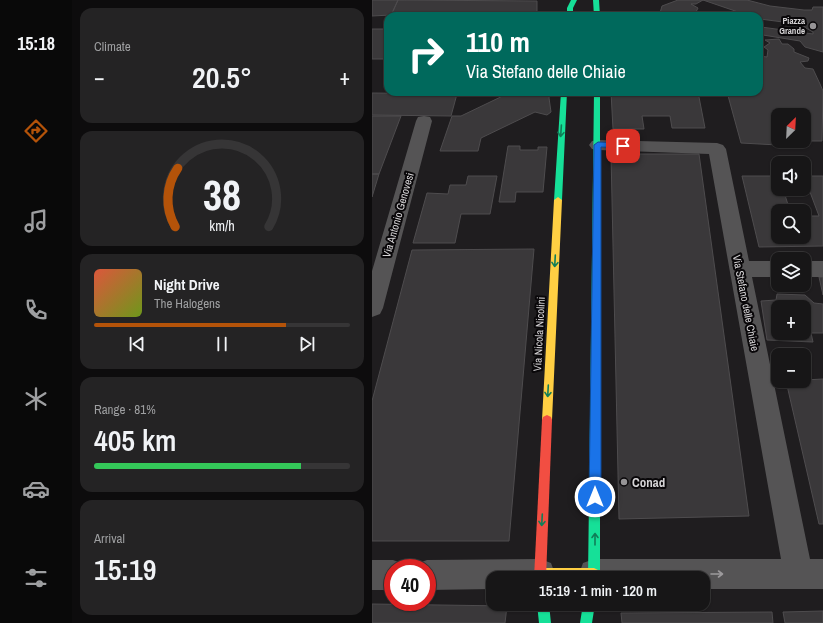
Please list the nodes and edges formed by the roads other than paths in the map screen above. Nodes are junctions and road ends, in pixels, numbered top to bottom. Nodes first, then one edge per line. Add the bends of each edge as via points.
1 (574, 0) edge
2 (594, 1) edge
3 (570, 12) edge
4 (596, 12) edge
5 (564, 96) edge
6 (597, 96) edge
7 (424, 121) dead end
8 (598, 145) junction
9 (740, 269) junction
10 (771, 269) edge
11 (811, 269) edge
12 (823, 269) edge
13 (372, 308) edge
14 (540, 571) edge
15 (594, 571) edge
16 (810, 574) edge
17 (372, 575) edge
18 (384, 575) edge
19 (436, 575) edge
20 (710, 575) edge
21 (486, 576) edge
22 (544, 611) edge
23 (588, 611) edge
24 (545, 623) edge
25 (586, 623) edge

1 - 3 street
2 - 4 street
5 -> 14 street, Via Nicola Nicolini
6 - 8 street
7 - 13 street, Via Antonio Genovesi
8 - 9 street, Via Stefano delle Chiaie via 718,149
15 -> 8 street
9 - 10 street
9 - 16 street, Via Stefano delle Chiaie
11 - 12 street
20 -> 16 street
17 - 18 street
19 - 21 street
22 - 24 street
23 - 25 street

